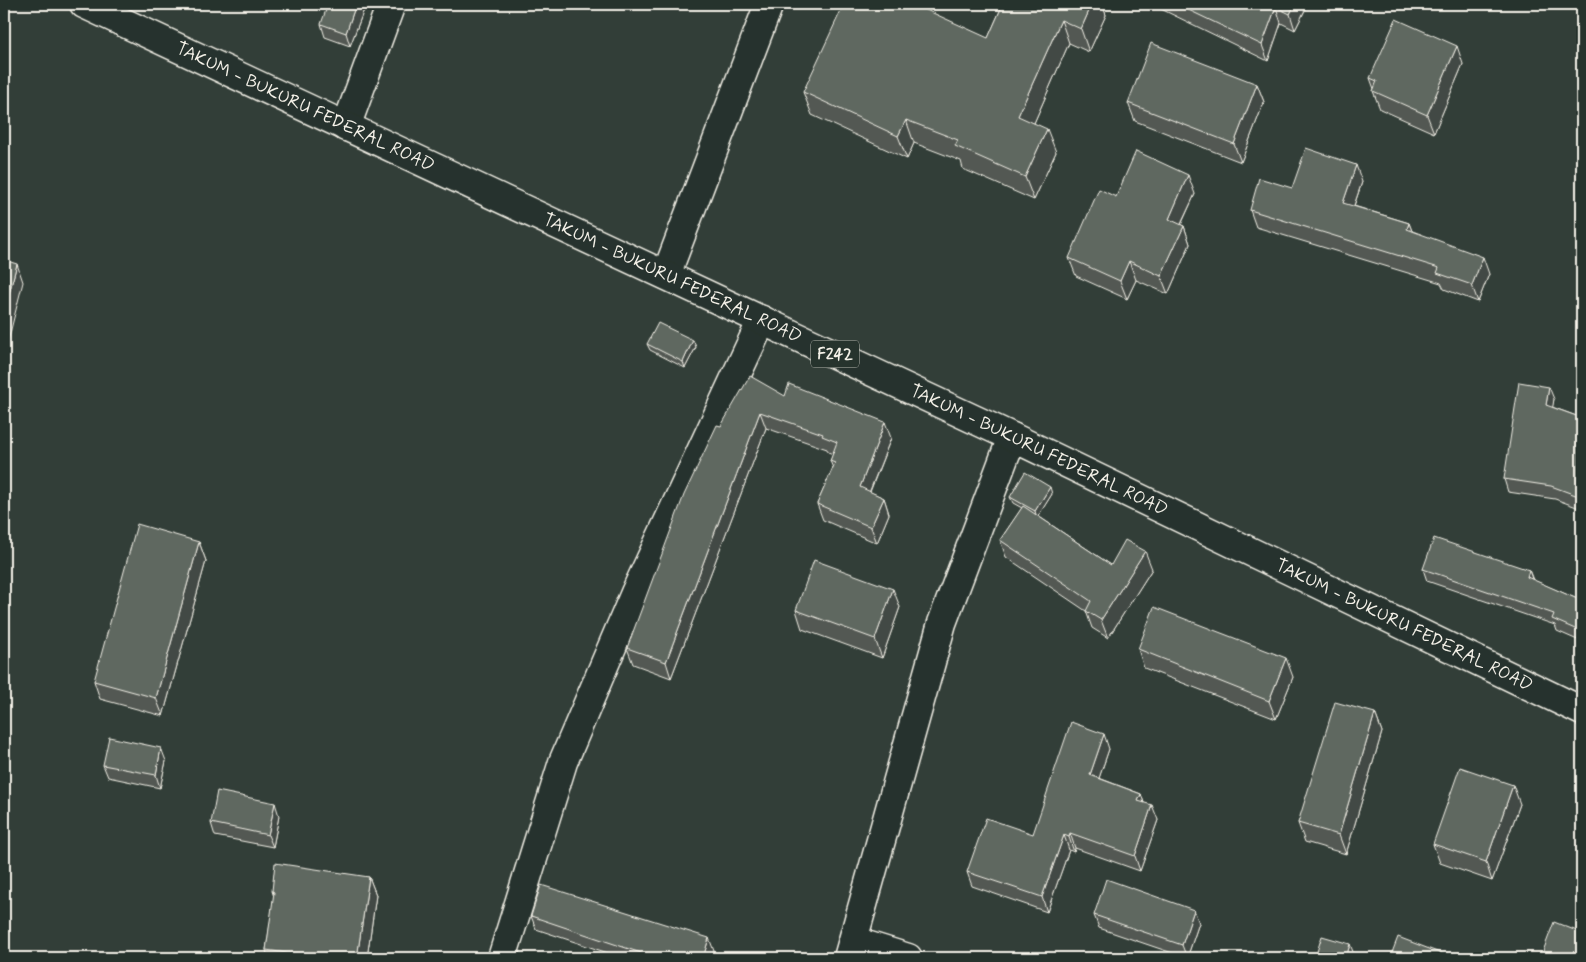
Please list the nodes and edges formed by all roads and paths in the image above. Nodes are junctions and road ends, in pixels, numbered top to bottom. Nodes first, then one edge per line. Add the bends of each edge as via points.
1 (84, 4) edge
2 (391, 4) edge
3 (769, 4) edge
4 (346, 127) junction
5 (666, 276) junction
6 (762, 320) junction
7 (1012, 437) junction
8 (1582, 711) edge
9 (851, 950) edge
10 (502, 958) edge
11 (908, 958) edge

1 - 4 street, TAKUM - BUKURU FEDERAL ROAD / F242
2 - 4 street
3 - 5 street
4 - 5 street, TAKUM - BUKURU FEDERAL ROAD / F242
5 - 6 street, TAKUM - BUKURU FEDERAL ROAD / F242
6 - 7 street, TAKUM - BUKURU FEDERAL ROAD / F242
6 - 10 street via 635,593 563,762
7 - 8 street, TAKUM - BUKURU FEDERAL ROAD / F242
7 - 9 street via 942,623
9 - 11 street

